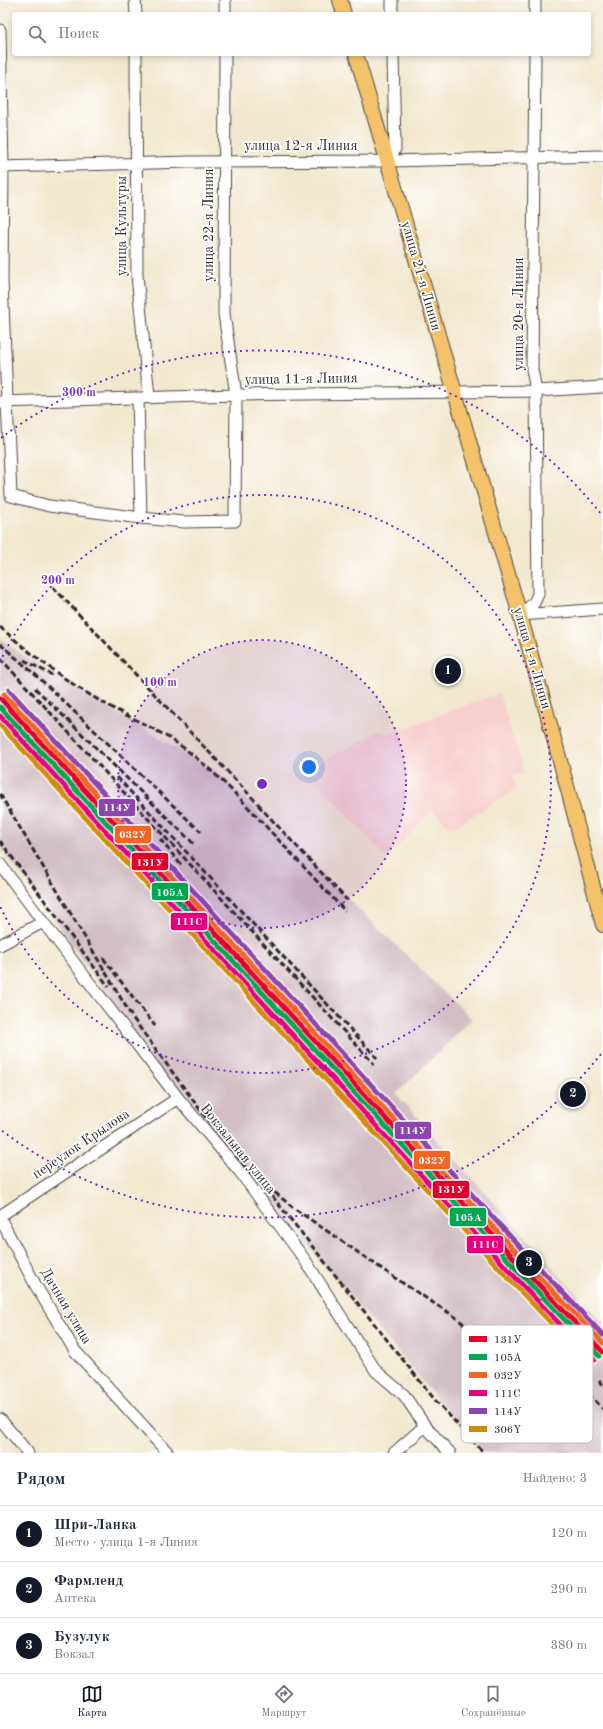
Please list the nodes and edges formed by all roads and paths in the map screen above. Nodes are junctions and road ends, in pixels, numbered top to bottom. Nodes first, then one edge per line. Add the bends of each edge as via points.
1 (135, 0) edge
2 (226, 0) edge
3 (340, 0) edge
4 (392, 0) edge
5 (535, 0) edge
6 (136, 12) edge
7 (225, 12) edge
8 (343, 12) edge
9 (392, 12) edge
10 (535, 12) edge
11 (0, 30) edge
12 (136, 56) edge
13 (225, 56) edge
14 (357, 56) edge
15 (393, 56) edge
16 (535, 56) edge
17 (603, 156) edge
18 (535, 158) junction
19 (388, 161) junction
20 (224, 162) junction
21 (137, 164) junction
22 (2, 167) edge
23 (603, 387) edge
24 (536, 391) junction
25 (455, 392) junction
26 (236, 395) junction
27 (149, 397) junction
28 (138, 398) junction
29 (3, 402) edge
30 (141, 518) junction
31 (603, 609) edge
32 (520, 615) junction
33 (0, 864) edge
34 (43, 922) junction
35 (603, 925) edge
36 (0, 945) edge
37 (178, 1098) junction
38 (0, 1217) edge
39 (0, 1419) edge
40 (425, 1426) junction
41 (28, 1453) edge
42 (168, 1453) edge
43 (394, 1453) edge
44 (450, 1453) edge

1 - 6 street
2 - 7 street
3 - 8 main road
4 - 9 street
5 - 10 street
11 - 22 street
12 - 21 street, улица Культуры
13 - 20 street, улица 22-я Линия
14 - 19 main road, улица 21-я Линия
15 - 19 street via 395,149
16 - 18 street, улица 20-я Линия
17 - 18 street, улица 12-я Линия
18 - 19 street, улица 12-я Линия
18 - 24 street, улица 20-я Линия via 532,369
19 - 20 street, улица 12-я Линия
19 - 25 main road, улица 21-я Линия
20 - 21 street, улица 12-я Линия
20 - 26 street, улица 22-я Линия via 224,314
21 - 22 street, улица 12-я Линия
21 - 27 street, улица Культуры via 137,275
22 - 29 street
23 - 24 street, улица 11-я Линия
24 - 25 street, улица 11-я Линия
24 - 32 street, улица 20-я Линия via 538,594 534,603
25 - 26 street, улица 11-я Линия
25 - 32 main road, улица 1-я Линия
26 - 27 street, улица 11-я Линия
26 - 30 street, улица 22-я Линия via 235,521 184,522
27 - 28 street, улица 11-я Линия
28 - 29 street, улица 11-я Линия
28 - 30 street
29 - 30 street via 11,496 49,506
31 - 32 street
32 - 35 main road, улица 1-я Линия
33 - 34 street, Вокзальная улица
34 - 36 street
34 - 37 street, Вокзальная улица
37 - 38 street, переулок Крылова
37 - 40 street, Вокзальная улица via 240,1172 305,1260 376,1371 404,1395
38 - 42 street, Дачная улица via 36,1286 75,1351
39 - 41 street
40 - 43 street
40 - 44 street, Вокзальная улица

